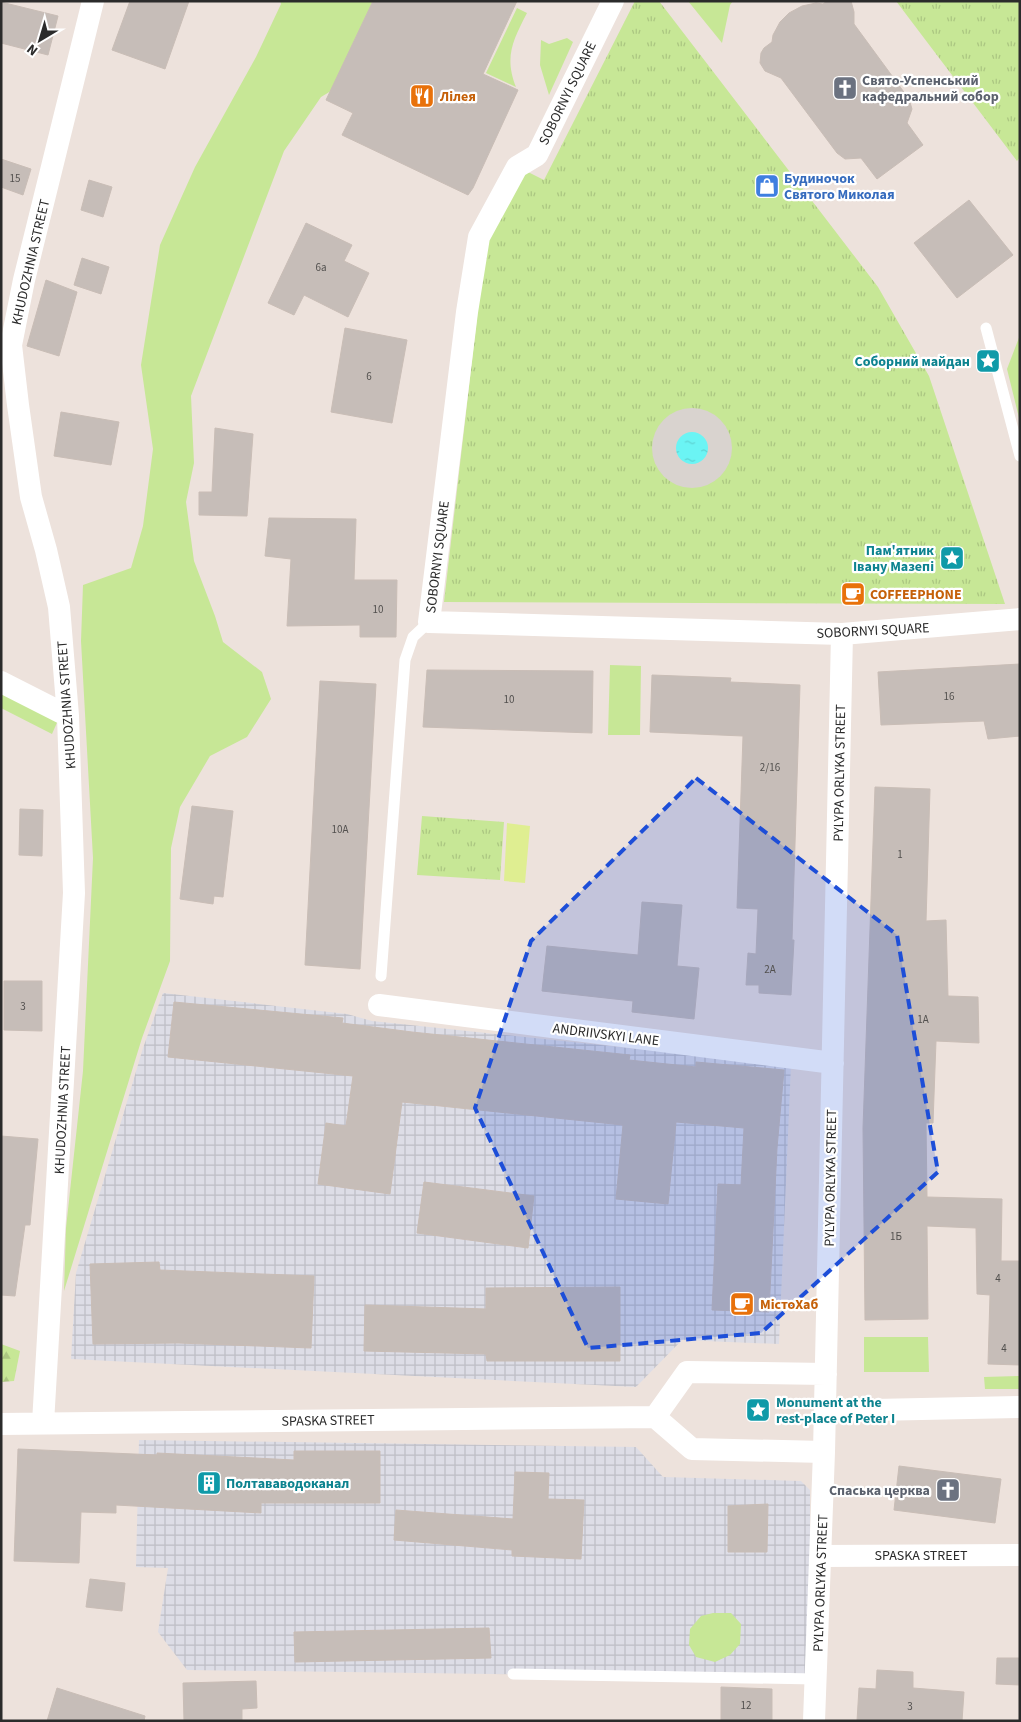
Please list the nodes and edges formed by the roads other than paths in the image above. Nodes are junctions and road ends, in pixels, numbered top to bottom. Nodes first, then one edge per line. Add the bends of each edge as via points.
1 (93, 1) edge
2 (613, 1) edge
3 (986, 328) dead end
4 (1020, 456) edge
5 (1020, 619) edge
6 (429, 622) junction
7 (842, 634) junction
8 (1, 682) edge
9 (68, 716) junction
10 (381, 976) dead end
11 (379, 1005) dead end
12 (833, 1063) junction
13 (826, 1374) junction
14 (1020, 1407) edge
15 (825, 1411) junction
16 (655, 1417) junction
17 (43, 1423) junction
18 (1, 1424) edge
19 (824, 1452) junction
20 (1020, 1555) edge
21 (821, 1556) junction
22 (513, 1674) dead end
23 (816, 1679) junction
24 (814, 1721) edge

1 - 9 street, KHUDOZHNIA STREET via 11,345 32,497 59,607
2 - 6 street, SOBORNYI SQUARE via 537,154 516,167 479,237
3 - 4 lane
5 - 7 street, SOBORNYI SQUARE
6 - 7 street, SOBORNYI SQUARE
6 - 10 lane via 413,637 405,660
7 - 12 street, PYLYPA ORLYKA STREET
8 - 9 street
9 - 17 street, KHUDOZHNIA STREET via 74,893
11 - 12 street, ANDRIIVSKYI LANE
12 - 13 street, PYLYPA ORLYKA STREET
13 - 15 street, PYLYPA ORLYKA STREET
13 - 16 street via 687,1372
14 - 15 street
15 - 19 street, PYLYPA ORLYKA STREET
16 - 17 street, SPASKA STREET
16 - 19 street via 692,1449
17 - 18 street, SPASKA STREET
19 - 21 street, PYLYPA ORLYKA STREET
20 - 21 street, SPASKA STREET
21 - 23 street, PYLYPA ORLYKA STREET
22 - 23 lane
23 - 24 street, PYLYPA ORLYKA STREET

